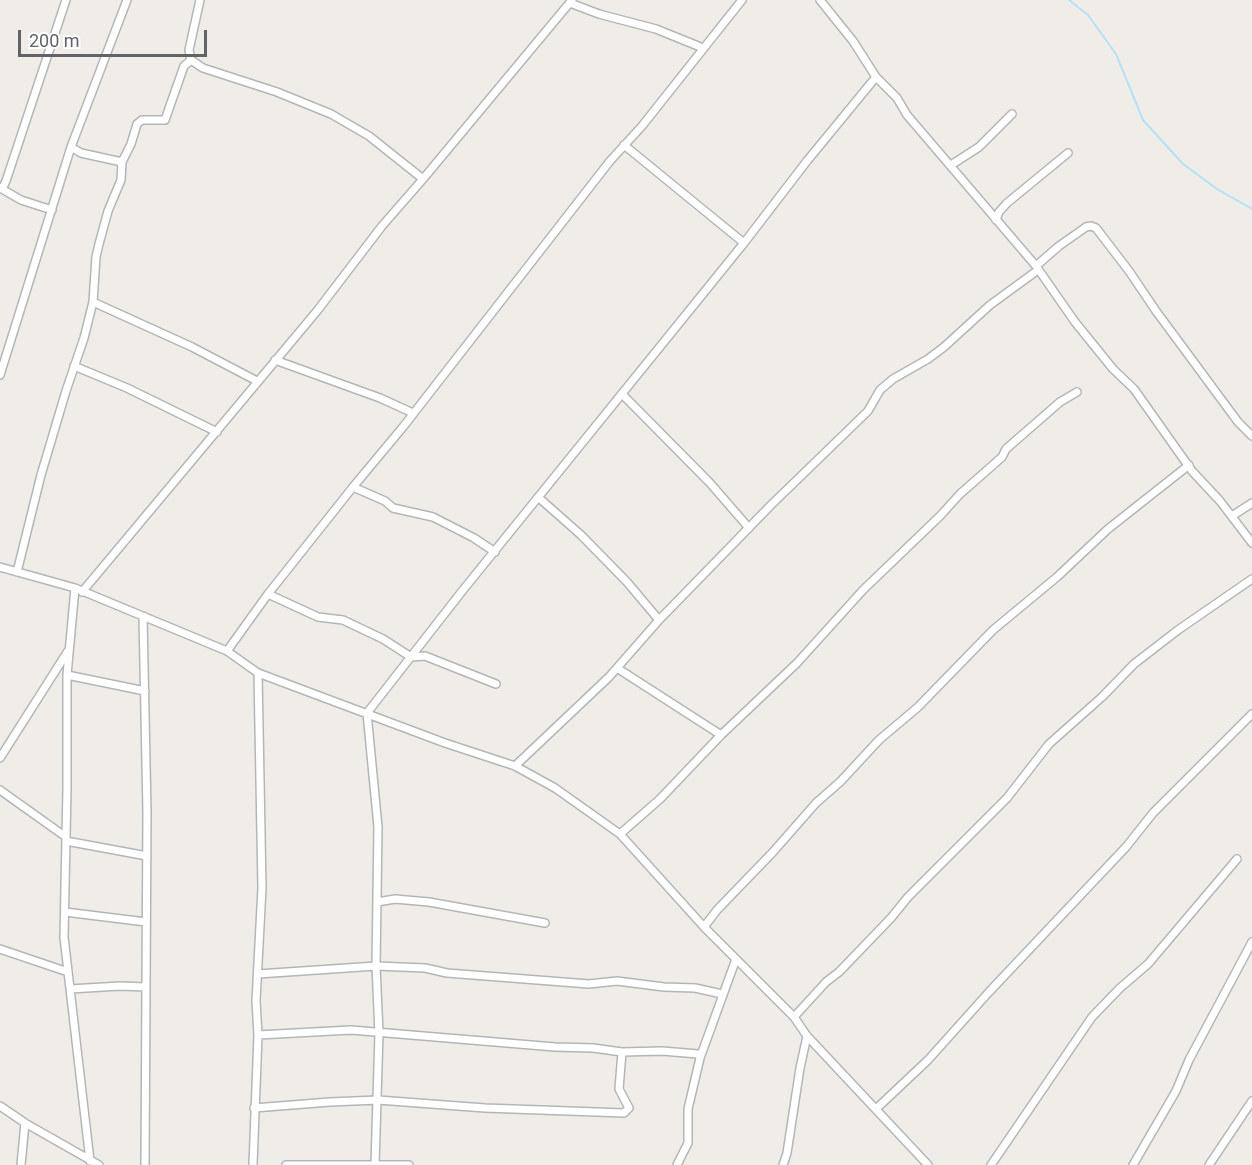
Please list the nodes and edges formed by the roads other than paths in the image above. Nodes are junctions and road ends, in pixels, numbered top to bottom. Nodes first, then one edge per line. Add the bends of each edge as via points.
1 (66, 0) edge
2 (127, 0) edge
3 (200, 0) edge
4 (742, 0) edge
5 (820, 0) edge
6 (571, 2) edge
7 (703, 48) junction
8 (191, 60) junction
9 (876, 77) junction
10 (1012, 114) dead end
11 (624, 145) junction
12 (71, 147) junction
13 (1068, 153) dead end
14 (122, 162) junction
15 (951, 165) junction
16 (423, 180) junction
17 (1, 189) edge
18 (52, 210) junction
19 (996, 220) junction
20 (744, 243) junction
21 (1037, 268) junction
22 (93, 302) junction
23 (275, 360) junction
24 (74, 366) junction
25 (0, 375) edge
26 (257, 381) junction
27 (1077, 392) dead end
28 (622, 394) junction
29 (413, 413) junction
30 (217, 432) junction
31 (1252, 436) edge
32 (1189, 465) junction
33 (353, 487) junction
34 (538, 497) junction
35 (1252, 503) edge
36 (1232, 516) junction
37 (749, 528) junction
38 (1252, 543) edge
39 (495, 552) junction
40 (0, 567) edge
41 (17, 572) junction
42 (1252, 579) edge
43 (75, 588) junction
44 (82, 592) junction
45 (268, 594) junction
46 (143, 616) junction
47 (659, 620) junction
48 (69, 650) junction
49 (227, 651) junction
50 (411, 657) junction
51 (617, 668) junction
52 (258, 672) junction
53 (67, 675) junction
54 (496, 684) dead end
55 (145, 691) junction
56 (367, 713) junction
57 (1252, 714) edge
58 (721, 735) junction
59 (0, 758) edge
60 (515, 766) junction
61 (0, 790) edge
62 (620, 834) junction
63 (66, 839) junction
64 (147, 856) junction
65 (1237, 859) dead end
66 (377, 902) junction
67 (65, 912) junction
68 (146, 922) junction
69 (544, 923) dead end
70 (704, 927) junction
71 (1252, 942) edge
72 (0, 949) edge
73 (736, 959) junction
74 (376, 966) junction
75 (68, 972) junction
76 (258, 974) junction
77 (146, 987) junction
78 (70, 989) junction
79 (722, 994) junction
80 (794, 1017) junction
81 (379, 1033) junction
82 (258, 1035) junction
83 (807, 1036) junction
84 (622, 1052) junction
85 (700, 1058) junction
86 (378, 1100) junction
87 (1252, 1101) edge
88 (0, 1106) edge
89 (254, 1108) junction
90 (876, 1109) junction
91 (25, 1123) junction
92 (90, 1161) junction
93 (21, 1165) edge
94 (99, 1165) edge
95 (145, 1165) edge
96 (252, 1165) edge
97 (286, 1165) edge
98 (375, 1165) edge
99 (409, 1165) edge
100 (677, 1165) edge
101 (783, 1165) edge
102 (928, 1165) edge
103 (991, 1165) edge
104 (1133, 1165) edge
105 (1209, 1165) edge

1 - 17 street
2 - 12 street
3 - 8 street via 189,50
4 - 7 street
5 - 9 street
6 - 7 street
6 - 16 street
7 - 11 street
8 - 14 street via 184,66 165,120 142,120 137,124
8 - 16 street via 203,68 331,114 369,136
9 - 15 street
9 - 20 street
10 - 15 street via 979,147
11 - 20 street
11 - 29 street
12 - 14 street
12 - 18 street
13 - 19 street via 1007,203
14 - 22 street via 121,180 108,210 96,257
15 - 19 street
16 - 23 street
17 - 18 street
18 - 25 street
19 - 21 street
20 - 28 street
21 - 31 street via 1086,227 1096,228
21 - 32 street
21 - 37 street via 934,355 880,390 868,411
22 - 24 street
22 - 26 street
23 - 26 street
23 - 29 street
24 - 30 street
24 - 41 street
26 - 30 street
27 - 58 street via 1006,449 863,590 797,663
28 - 34 street
28 - 37 street
29 - 33 street
30 - 44 street
32 - 36 street
32 - 70 street via 1101,535 993,630 810,809
33 - 39 street via 393,508 433,517
33 - 45 street
34 - 39 street
34 - 47 street via 581,535
35 - 36 street
36 - 38 street
37 - 47 street
39 - 50 street
40 - 41 street
41 - 43 street
42 - 80 street via 1134,664 1057,736 1007,798
43 - 44 street
43 - 48 street
44 - 46 street
45 - 49 street
45 - 50 street via 318,617 343,620
46 - 49 street
46 - 55 street
47 - 51 street
48 - 53 street
48 - 59 street
49 - 52 street
50 - 54 street via 425,656
50 - 56 street
51 - 58 street
51 - 60 street
52 - 56 street
52 - 76 street via 262,888
53 - 55 street
53 - 63 street
55 - 64 street
56 - 60 street
56 - 66 street via 378,827
57 - 90 street via 1182,782 928,1060
58 - 62 street via 660,799
60 - 62 street via 555,788
61 - 63 street
62 - 70 street
63 - 64 street
63 - 67 street
64 - 68 street
65 - 103 street via 1148,964 1092,1017
66 - 69 street via 429,902
66 - 74 street
67 - 68 street
67 - 75 street
68 - 77 street
70 - 73 street
71 - 104 street via 1176,1091
72 - 75 street
73 - 79 street
73 - 80 street
74 - 76 street
74 - 79 street via 590,984 617,981
74 - 81 street
75 - 78 street
76 - 82 street
77 - 78 street
77 - 95 street
78 - 92 street
79 - 85 street
80 - 83 street
81 - 82 street via 351,1030
81 - 84 street
81 - 86 street
82 - 89 street
83 - 90 street
83 - 101 street
84 - 85 street via 662,1051 698,1054
84 - 86 street via 619,1089 629,1108 624,1113
85 - 100 street via 688,1109 688,1143
86 - 89 street
86 - 98 street
87 - 105 street
88 - 91 street
89 - 96 street
90 - 102 street
91 - 92 street
91 - 93 street
92 - 94 street
97 - 98 street
98 - 99 street

